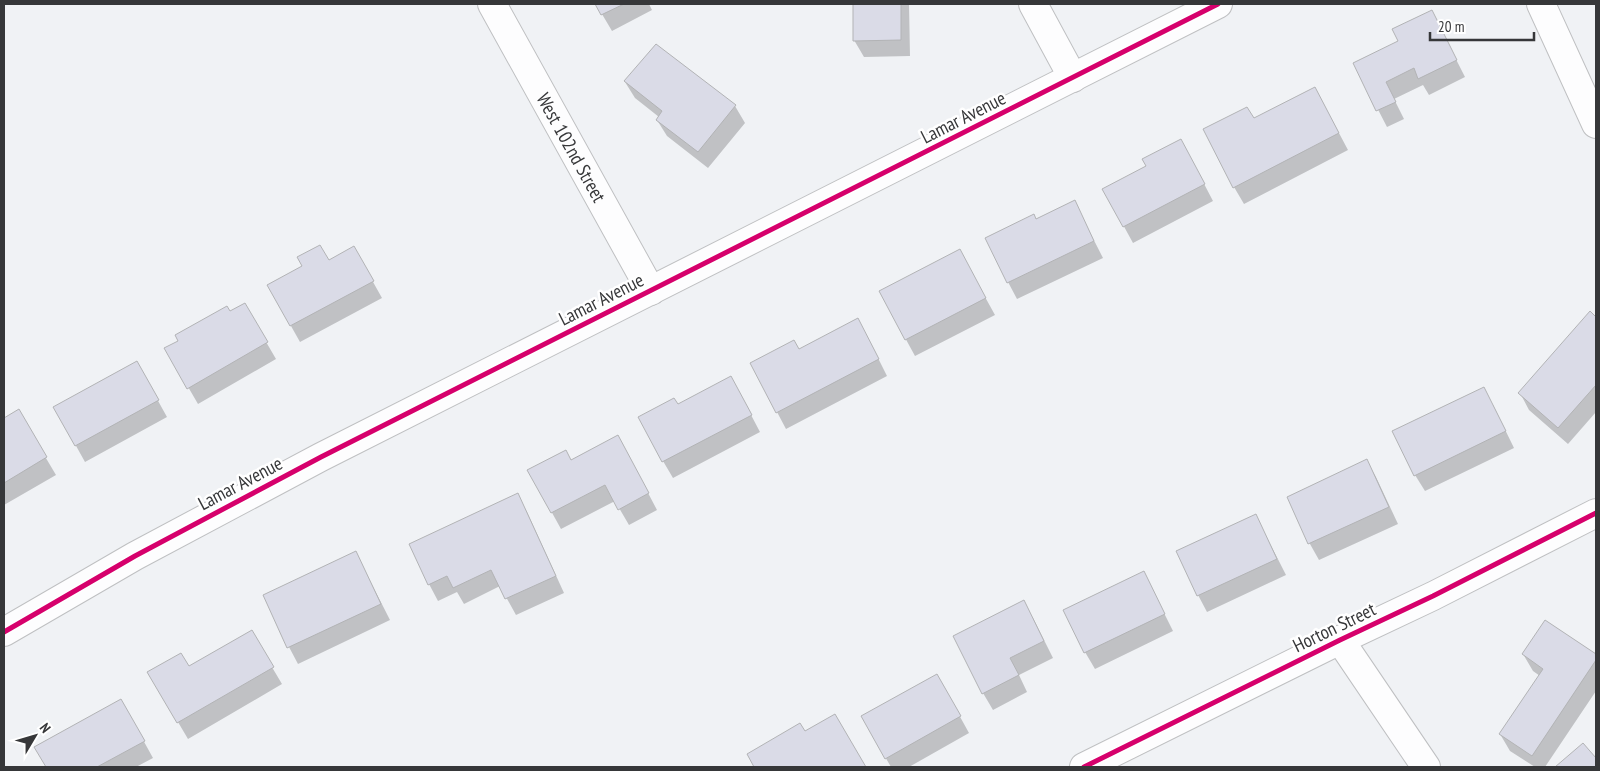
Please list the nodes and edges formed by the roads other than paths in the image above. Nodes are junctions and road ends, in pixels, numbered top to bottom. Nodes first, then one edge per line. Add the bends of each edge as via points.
1 (492, 4) edge
2 (1032, 4) edge
3 (1218, 4) edge
4 (1541, 4) edge
5 (1073, 78) junction
6 (1596, 124) edge
7 (651, 291) junction
8 (1596, 513) edge
9 (4, 632) edge
10 (1340, 640) junction
11 (1084, 767) edge
12 (1426, 767) edge

1 - 7 street, West 102nd Street
2 - 5 street
3 - 5 street, Lamar Avenue
4 - 6 street
5 - 7 street, Lamar Avenue
7 - 9 street, Lamar Avenue via 321,457 136,556
8 - 10 street, Horton Street
10 - 11 street, Horton Street
10 - 12 street

